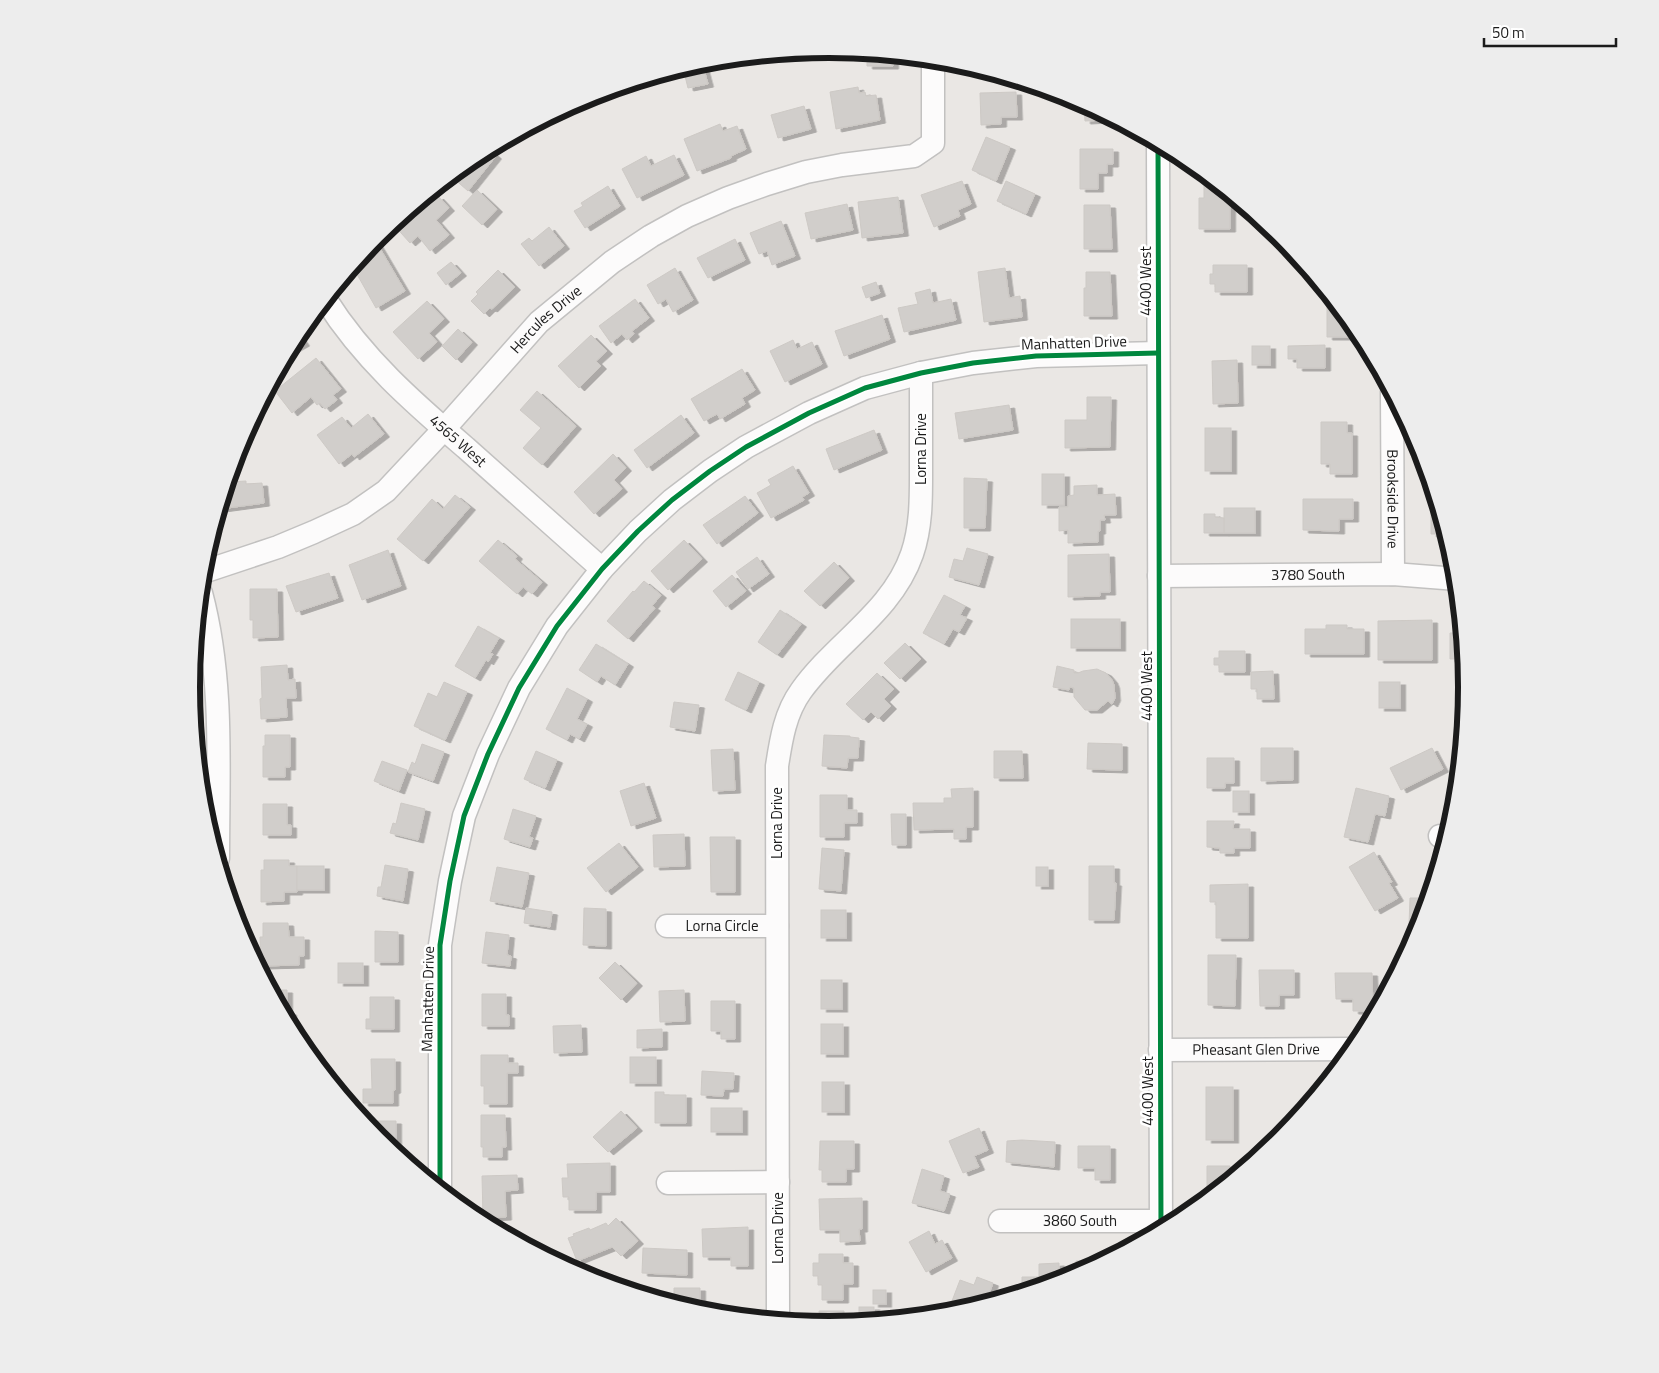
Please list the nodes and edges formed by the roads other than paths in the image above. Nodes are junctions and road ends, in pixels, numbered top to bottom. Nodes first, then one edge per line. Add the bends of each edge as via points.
1 (933, 67) edge
2 (1158, 151) edge
3 (329, 305) edge
4 (1158, 353) junction
5 (921, 373) junction
6 (1392, 405) edge
7 (444, 429) junction
8 (212, 569) edge
9 (602, 569) junction
10 (1393, 574) junction
11 (1159, 576) junction
12 (1449, 578) edge
13 (205, 613) edge
14 (218, 830) edge
15 (667, 926) dead end
16 (778, 926) junction
17 (1343, 1049) edge
18 (1160, 1050) junction
19 (440, 1180) edge
20 (778, 1182) junction
21 (668, 1183) dead end
22 (1161, 1220) edge
23 (1000, 1221) dead end
24 (1154, 1225) edge
25 (778, 1313) edge

1 - 7 street, Hercules Drive via 933,143 914,156 842,165 767,184 704,209 652,236 612,262 539,322
2 - 4 street, 4400 West
3 - 7 street, 4565 West via 357,345 381,371
4 - 5 street, Manhatten Drive via 1036,356
4 - 11 street, 4400 West
5 - 9 street, Manhatten Drive via 865,388 808,413 746,447 672,500
5 - 16 street, Lorna Drive via 920,507 912,555 883,605 800,692 788,715 780,742
6 - 10 street, Brookside Drive
7 - 8 street, Hercules Drive via 386,491 353,514 278,547
7 - 9 street, 4565 West
9 - 19 street, Manhatten Drive via 557,626 518,688 464,816 440,945
10 - 11 street, 3780 South
10 - 12 street, 3780 South
11 - 18 street, 4400 West
13 - 14 street via 215,677
15 - 16 street, Lorna Circle
16 - 20 street, Lorna Drive
17 - 18 street, Pheasant Glen Drive
18 - 22 street, 4400 West
20 - 21 street
20 - 25 street, Lorna Drive
23 - 24 street, 3860 South

